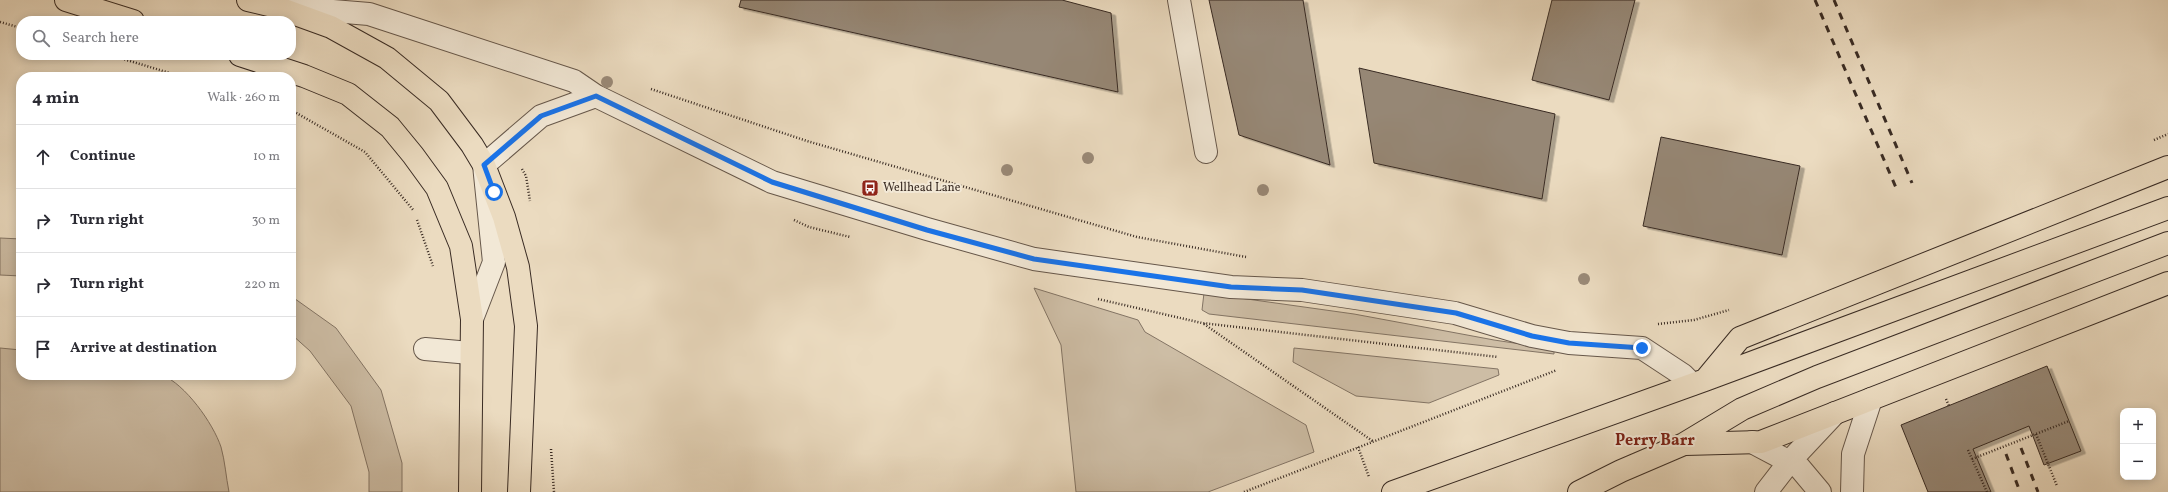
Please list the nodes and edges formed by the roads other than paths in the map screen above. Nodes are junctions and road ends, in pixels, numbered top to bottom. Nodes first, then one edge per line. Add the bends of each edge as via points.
1 (66, 0) edge
2 (248, 0) edge
3 (1179, 0) edge
4 (273, 6) junction
5 (117, 16) edge
6 (255, 60) edge
7 (292, 72) edge
8 (296, 73) edge
9 (596, 96) junction
10 (1206, 152) dead end
11 (484, 165) junction
12 (2168, 167) edge
13 (2168, 208) edge
14 (2168, 243) edge
15 (2168, 283) edge
16 (472, 319) junction
17 (425, 349) dead end
18 (470, 353) junction
19 (1699, 382) junction
20 (1871, 399) junction
21 (1835, 413) junction
22 (1752, 442) junction
23 (1684, 444) junction
24 (1790, 461) junction
25 (470, 492) edge
26 (519, 492) edge
27 (1393, 492) edge
28 (1579, 492) edge
29 (1766, 492) edge
30 (1820, 492) edge
31 (1852, 492) edge

1 - 5 main road
2 - 4 main road
3 - 10 street
4 - 9 street via 369,14 574,81
4 - 11 main road via 331,27 387,58 439,101
6 - 7 main road
8 - 16 main road via 348,94 390,127 414,155 437,188 461,246
9 - 11 street via 541,116
9 - 19 street via 772,182 927,230 1034,259 1231,287 1302,290 1456,313 1532,336 1569,343 1642,348 1683,375
11 - 16 street via 494,262
11 - 26 main road via 504,217 518,267 526,326
12 - 19 main road via 1740,338
13 - 19 main road
14 - 23 main road via 1817,377 1742,409
15 - 20 main road
16 - 18 main road
17 - 18 street
18 - 25 main road
19 - 27 main road
20 - 21 main road
20 - 31 street via 1854,454
21 - 22 main road via 1761,442
21 - 24 street
22 - 23 main road
22 - 24 street
23 - 28 main road
24 - 29 street
24 - 30 street via 1799,467

